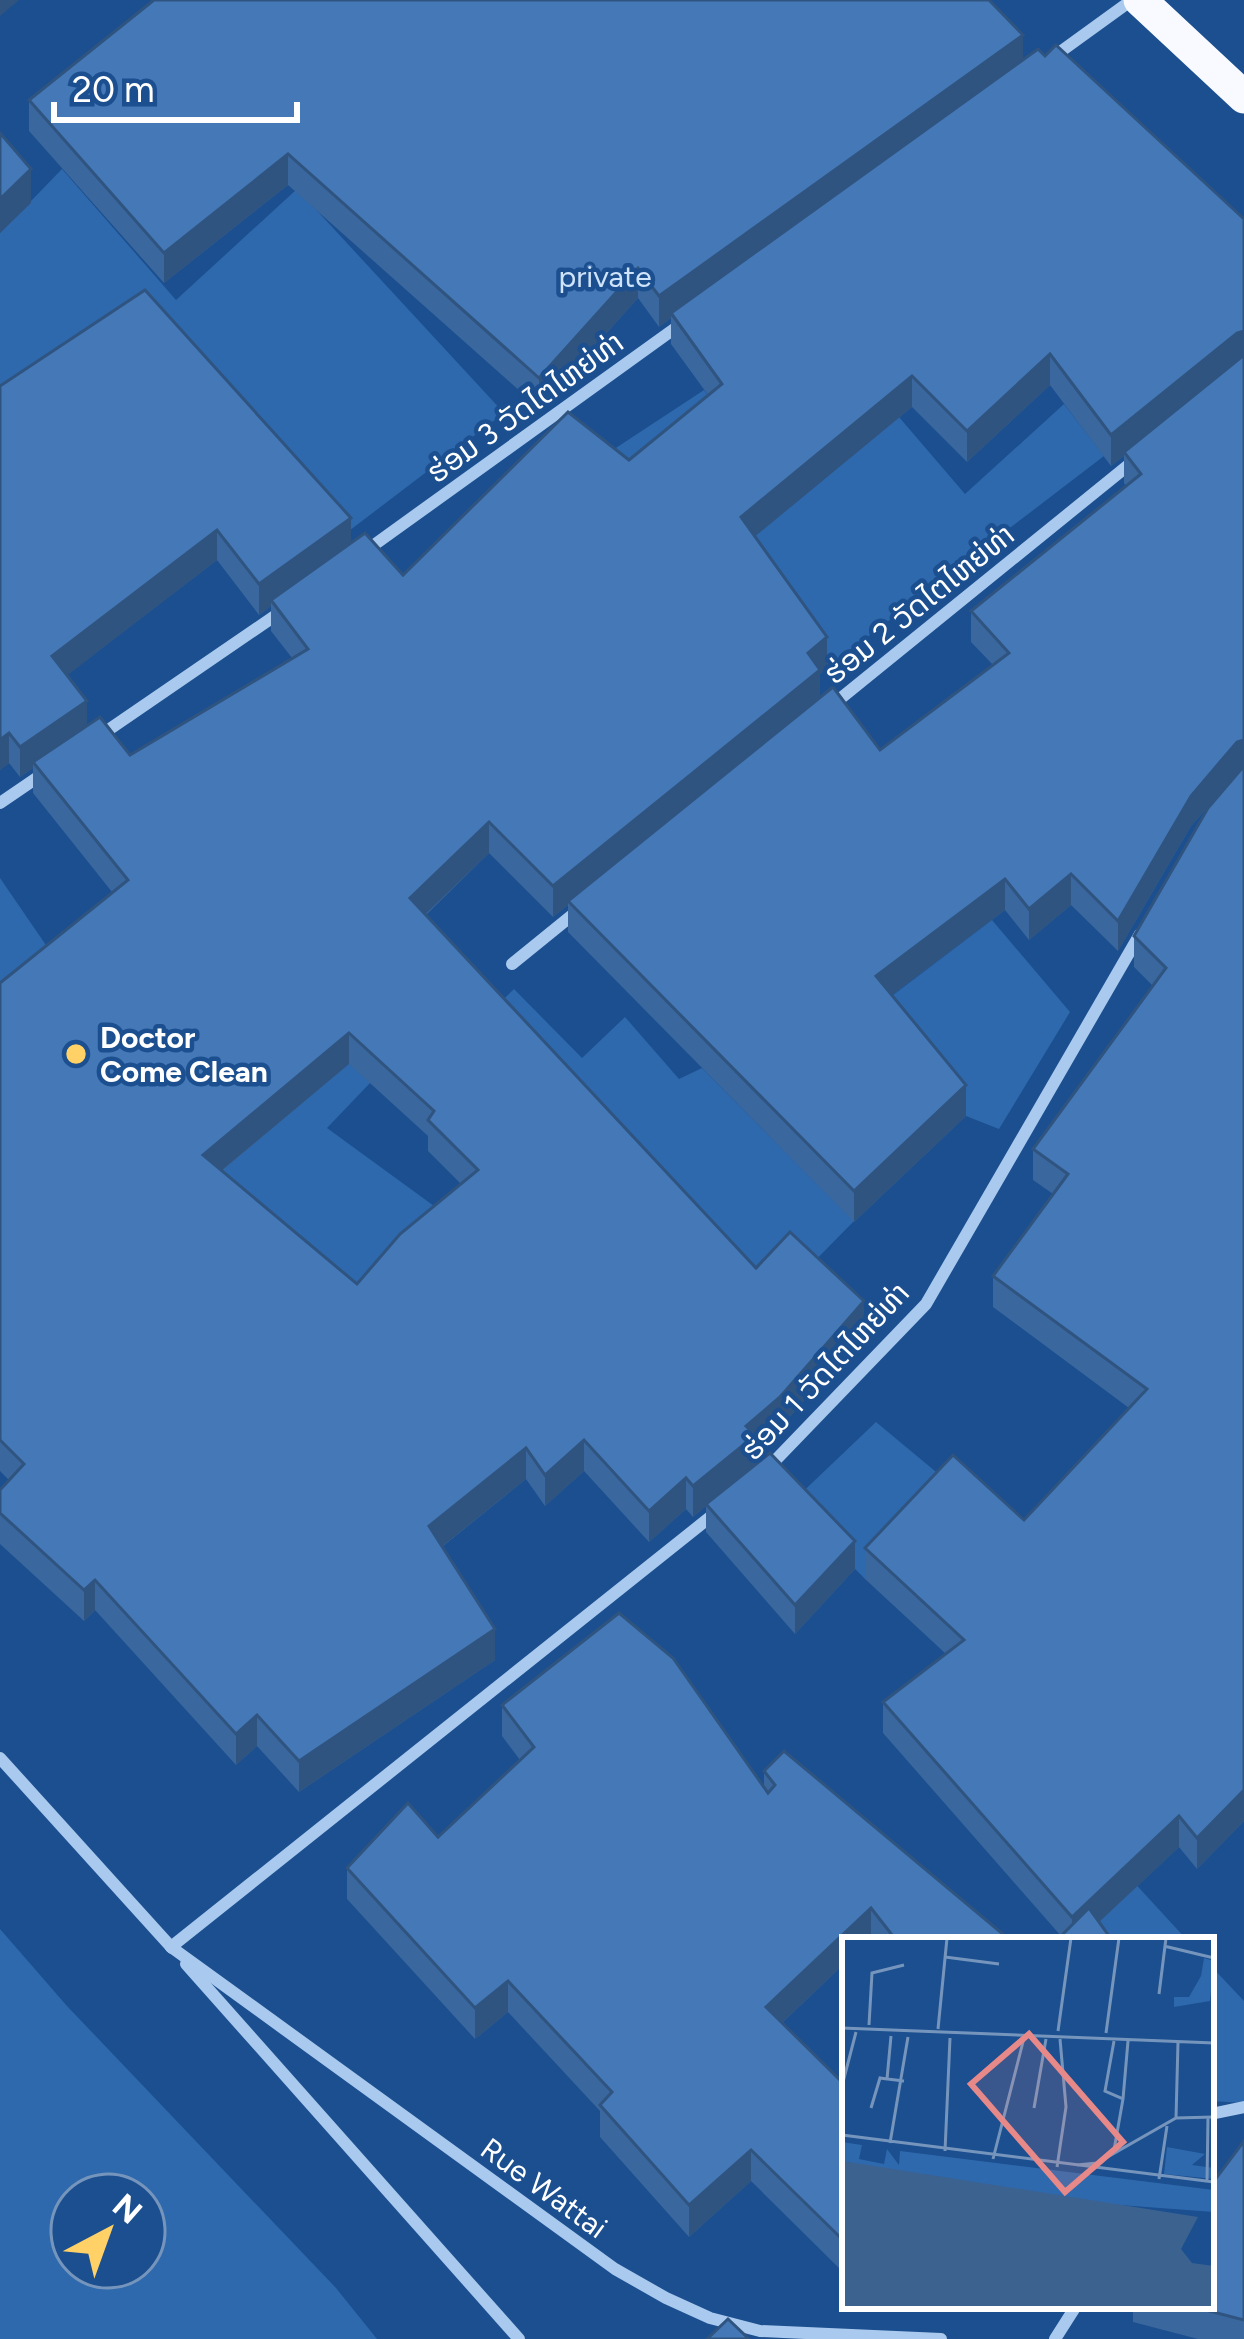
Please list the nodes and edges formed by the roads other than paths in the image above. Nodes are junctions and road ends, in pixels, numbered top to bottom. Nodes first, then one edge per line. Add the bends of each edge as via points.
1 (1136, 0) edge
2 (1036, 69) edge
3 (1244, 97) edge
4 (692, 316) edge
5 (1153, 446) edge
6 (348, 564) edge
7 (290, 605) edge
8 (823, 712) edge
9 (97, 738) edge
10 (58, 764) edge
11 (0, 803) edge
12 (586, 904) edge
13 (1151, 914) edge
14 (512, 964) dead end
15 (759, 1478) edge
16 (722, 1507) edge
17 (0, 1758) edge
18 (171, 1947) junction
19 (1244, 2107) edge
20 (1214, 2113) edge
21 (1074, 2309) edge
22 (519, 2339) edge
23 (941, 2339) edge
24 (1055, 2339) edge

1 - 2 street
1 - 3 highway
4 - 6 street, ຮ່ອມ 3 ວັດໄຕໄຫຍ່ທ່າ
5 - 8 street, ຮ່ອມ 2 ວັດໄຕໄຫຍ່ທ່າ
7 - 9 street
10 - 11 street
12 - 14 street
13 - 15 street, ຮ່ອມ 1 ວັດໄຕໄຫຍ່ທ່າ via 926,1304
16 - 18 street
17 - 18 street
18 - 22 street
18 - 23 street, Rue Wattai via 665,2298 760,2331
19 - 20 street
21 - 24 street

